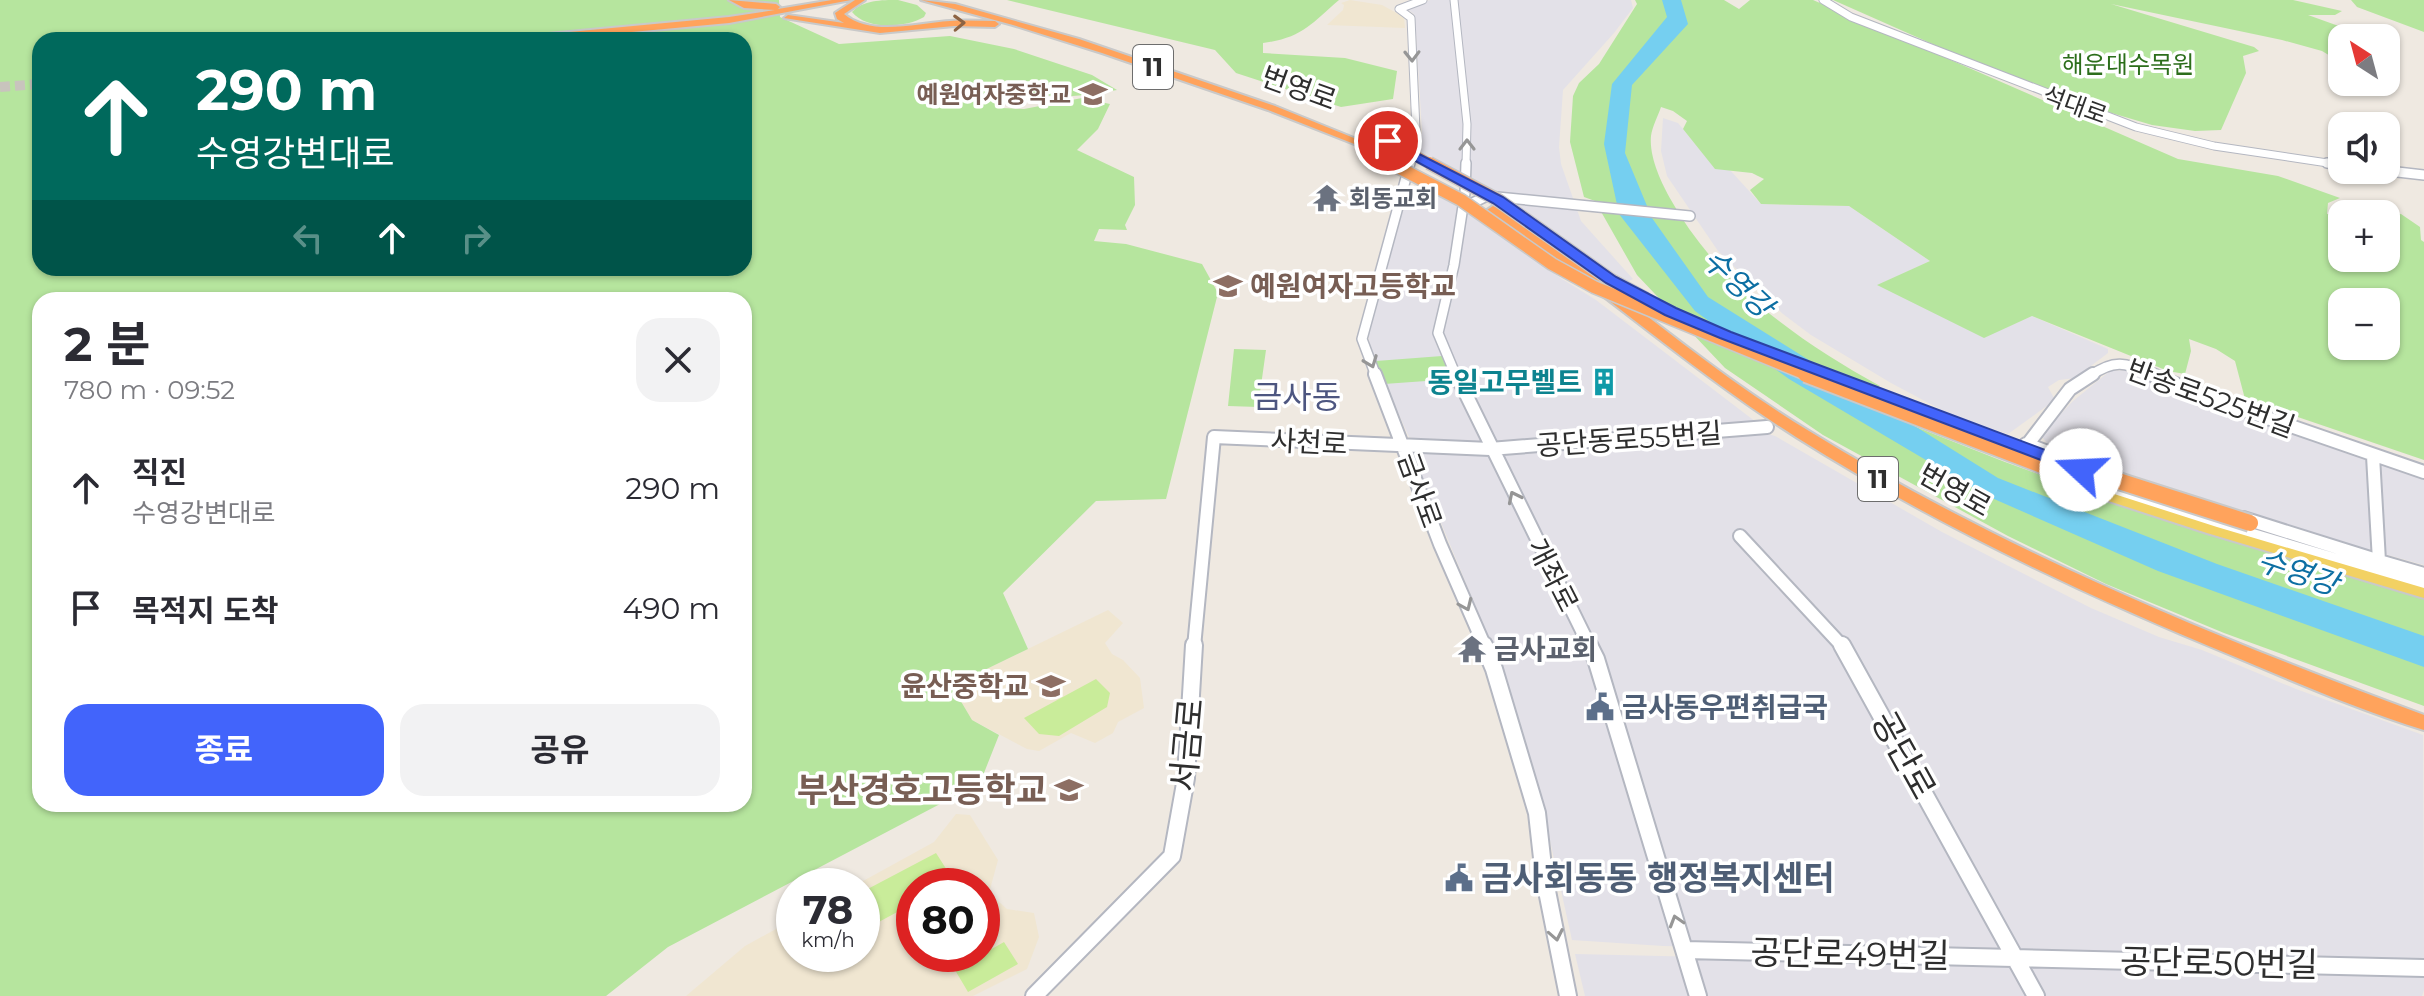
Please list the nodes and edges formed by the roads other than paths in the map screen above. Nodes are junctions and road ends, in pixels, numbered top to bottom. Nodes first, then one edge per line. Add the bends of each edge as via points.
1 (733, 0) edge
2 (838, 0) edge
3 (847, 0) edge
4 (859, 0) edge
5 (949, 0) edge
6 (968, 0) edge
7 (1423, 0) edge
8 (1454, 0) edge
9 (1823, 0) edge
10 (920, 1) edge
11 (781, 13) junction
12 (1015, 15) junction
13 (742, 22) junction
14 (627, 32) edge
15 (646, 32) edge
16 (1046, 32) junction
17 (1251, 97) junction
18 (1379, 147) junction
19 (2328, 163) edge
20 (2400, 172) edge
21 (2424, 175) edge
22 (1465, 200) junction
23 (1493, 205) junction
24 (1690, 216) dead end
25 (1723, 338) junction
26 (1767, 427) dead end
27 (1214, 437) joint
28 (2026, 444) junction
29 (1404, 446) junction
30 (1490, 449) junction
31 (2373, 456) junction
32 (2424, 472) edge
33 (2071, 473) joint
34 (2083, 488) joint
35 (2250, 523) joint
36 (2212, 530) junction
37 (1740, 536) dead end
38 (2374, 559) junction
39 (2424, 580) edge
40 (2424, 593) edge
41 (2304, 674) junction
42 (2424, 713) edge
43 (2424, 723) edge
44 (1685, 950) junction
45 (2015, 957) junction
46 (2424, 968) edge
47 (1034, 996) edge
48 (1568, 996) edge
49 (1698, 996) edge
50 (2036, 996) edge

1 - 2 highway via 789,7
2 - 11 highway
3 - 11 highway
4 - 10 highway via 840,17 858,26 882,28 928,19 930,9
4 - 13 highway
5 - 12 highway, 번영로 / 11
6 - 12 highway
7 -> 29 main road, 금사로 via 1399,9 1411,18 1416,130 1362,339
22 -> 8 main road, 개좌로 via 1467,124
9 - 19 main road, 석대로 via 1851,17 2136,127 2239,151
10 - 16 highway, 번영로 / 11
11 - 14 highway
12 - 17 highway, 번영로 / 11 via 1134,51
13 - 15 highway
13 -> 16 highway via 790,18 880,30 976,23
16 - 17 highway, 번영로 / 11
17 - 18 highway
17 - 18 highway, 번영로 / 11
18 - 23 highway, 번영로 / 11, bridge
18 - 25 highway, bridge via 1498,200 1611,280
18 - 25 highway, bridge via 1575,277
20 - 21 main road
22 - 23 main road
22 - 30 main road, 개좌로 via 1438,333
23 - 24 main road via 1581,205
23 - 41 highway, 번영로 / 11 via 1710,373 1856,467 2080,585
25 - 33 highway, bridge
25 - 34 highway, bridge via 1863,401
25 - 35 highway, bridge via 2058,461
26 - 30 main road, 공단동로55번길
27 - 29 main road, 사천로
27 - 47 main road, 서금로 via 1186,778 1172,856
28 - 31 main road, 반송로525번길 via 2070,389 2107,364 2126,364
28 - 36 main road via 2021,453 2035,465
28 - 38 main road
29 - 30 main road, 공단동로55번길
29 -> 48 main road, 금사로 via 1494,669 1524,767 1537,813
44 -> 30 main road, 개좌로 via 1596,659
31 - 32 main road, 반송로525번길
31 - 38 main road
33 - 39 main road via 2162,508
34 - 36 main road
35 - 38 main road
36 - 40 main road
37 - 45 main road, 공단로 via 1841,643
38 - 39 main road
41 - 42 highway, 번영로 / 11
41 - 43 highway, 번영로 / 11
44 - 45 main road, 공단로49번길
44 - 49 main road, 개좌로
45 - 46 main road, 공단로50번길
45 - 50 main road, 공단로

